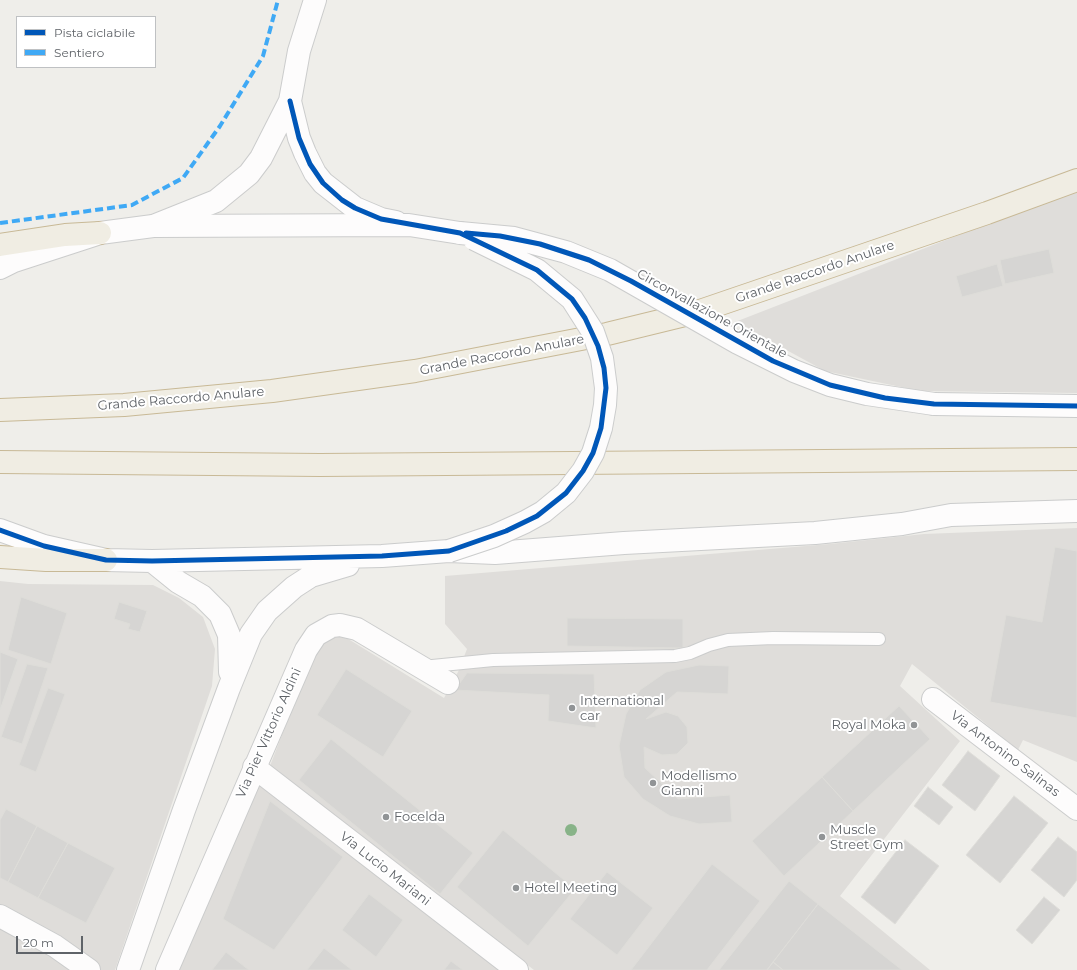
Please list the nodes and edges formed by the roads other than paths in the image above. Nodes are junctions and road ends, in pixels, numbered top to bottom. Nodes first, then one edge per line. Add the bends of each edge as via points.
1 (315, 0) edge
2 (290, 101) junction
3 (1077, 180) edge
4 (409, 225) junction
5 (153, 226) junction
6 (460, 232) junction
7 (100, 233) junction
8 (0, 245) edge
9 (0, 268) edge
10 (1077, 406) edge
11 (0, 410) edge
12 (1077, 459) edge
13 (0, 462) edge
14 (1077, 511) edge
15 (0, 530) edge
16 (449, 551) junction
17 (382, 556) junction
18 (0, 557) edge
19 (106, 560) junction
20 (152, 561) junction
21 (879, 639) dead end
22 (421, 667) junction
23 (448, 683) dead end
24 (229, 688) junction
25 (933, 699) dead end
26 (254, 768) junction
27 (1077, 809) edge
28 (0, 916) edge
29 (89, 970) edge
30 (128, 970) edge
31 (167, 970) edge
32 (517, 970) edge

1 - 2 street via 299,51
2 - 4 street via 305,153 323,183 355,208 381,219
2 - 5 street via 271,142 249,174 216,201
3 - 11 highway, Grande Raccordo Anulare via 697,312 607,334 415,371 286,390 124,405
4 - 5 street
4 - 6 street, Circonvallazione Orientale
5 - 7 street
6 - 10 street, Circonvallazione Orientale, bridge via 514,238 572,254 610,270 738,343 794,371 830,385 867,394 934,404
6 - 16 street, bridge via 538,270 572,299 585,318 598,346 604,368 606,397 601,428 592,453 583,471 566,493 543,512 525,522 500,534
7 - 8 highway via 65,235
7 - 9 street
12 - 13 highway via 336,465
14 - 16 street via 951,515 902,524 815,533 495,553
15 - 19 street via 44,546
16 - 17 street
17 - 20 street
17 - 24 street via 316,574 285,593 255,626
18 - 19 highway
19 - 20 street
20 - 24 street via 178,582 202,596 220,614 230,645
21 - 22 lane via 728,640 675,656 493,660
22 - 23 street, Via Pier Vittorio Aldini
22 - 26 street, Via Pier Vittorio Aldini via 357,629 340,625 323,629 306,650
24 - 30 street
25 - 27 street, Via Antonino Salinas
26 - 31 street, Via Pier Vittorio Aldini
26 - 32 street, Via Lucio Mariani
28 - 29 street via 55,946

